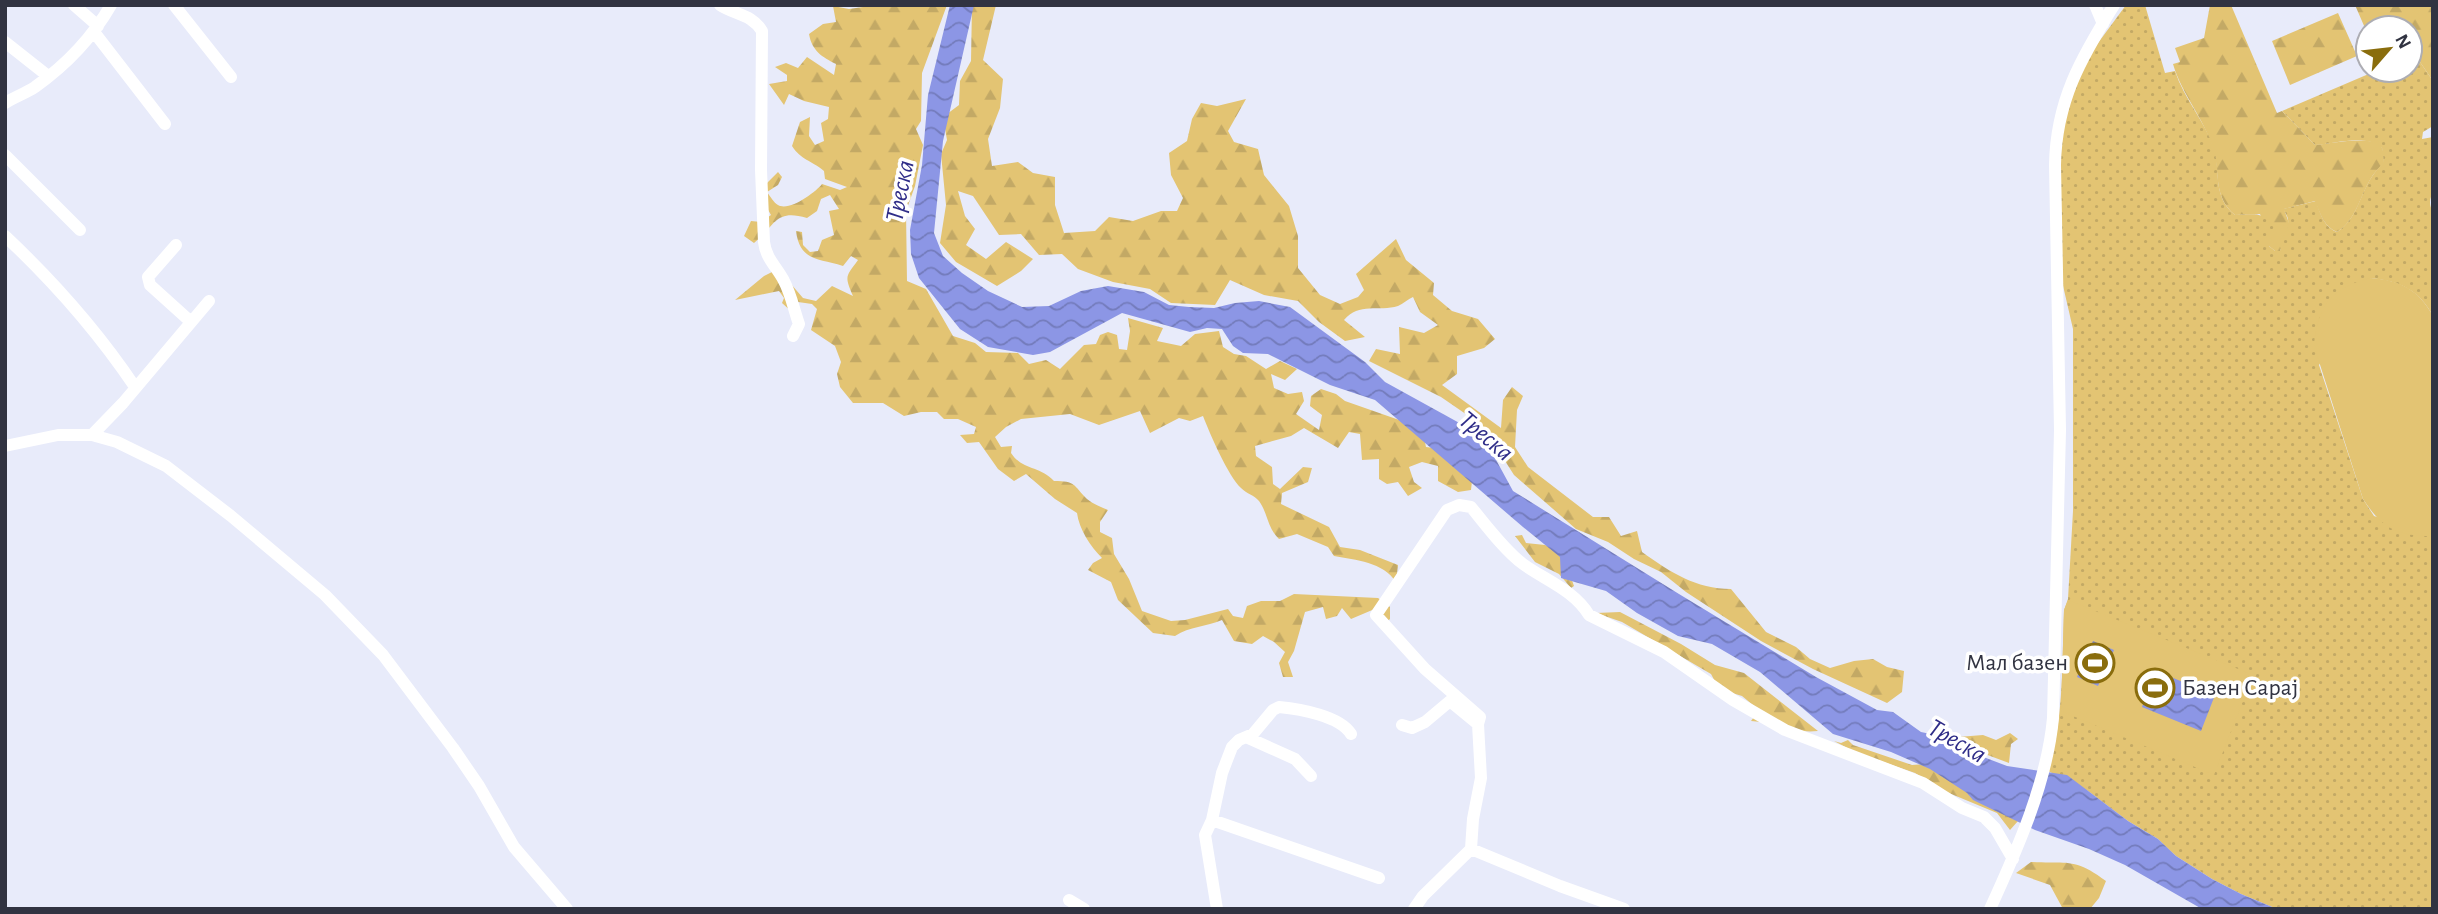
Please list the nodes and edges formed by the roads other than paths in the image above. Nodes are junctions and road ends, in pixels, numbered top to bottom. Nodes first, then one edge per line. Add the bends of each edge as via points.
1 (74, 5) edge
2 (111, 5) edge
3 (174, 5) edge
4 (720, 5) edge
5 (2095, 5) edge
6 (2114, 5) edge
7 (2103, 24) junction
8 (96, 29) junction
9 (5, 42) edge
10 (48, 76) junction
11 (231, 77) dead end
12 (5, 103) edge
13 (165, 124) dead end
14 (5, 155) edge
15 (79, 230) dead end
16 (5, 236) edge
17 (176, 245) dead end
18 (209, 301) dead end
19 (191, 322) junction
20 (793, 336) dead end
21 (135, 387) junction
22 (92, 435) junction
23 (5, 446) edge
24 (1478, 724) junction
25 (1402, 725) dead end
26 (1351, 734) dead end
27 (1246, 737) junction
28 (1311, 776) dead end
29 (1212, 820) junction
30 (1471, 849) junction
31 (2013, 859) junction
32 (1379, 878) dead end
33 (1069, 900) dead end
34 (567, 909) edge
35 (1084, 909) edge
36 (1217, 909) edge
37 (1414, 909) edge
38 (1624, 909) edge
39 (1990, 909) edge

1 - 8 street
2 - 8 street
3 - 11 street
4 - 20 street via 749,17 762,31 765,252 789,293 799,324
5 - 7 street
6 - 7 street
7 - 31 street via 2074,73 2056,146 2059,470 2053,718 2048,753
8 - 10 street
8 - 13 street
9 - 10 street
10 - 12 street
14 - 15 street
16 - 21 street via 80,315
17 - 19 street via 148,277 150,285
18 - 19 street
19 - 21 street
21 - 22 street
22 - 23 street via 58,435
22 - 34 street via 166,466 346,615 383,655 453,748 514,847
24 - 25 street via 1450,701 1419,725
24 - 30 street via 1481,778
24 - 31 street via 1480,717 1425,669 1376,615 1447,510 1459,505 1471,507 1522,563 1546,576 1588,615 1664,652 1785,730 1923,783 1984,817
26 - 27 street via 1334,720 1279,707
27 - 28 street via 1295,759
27 - 29 street via 1232,747
29 - 32 street
29 - 36 street via 1205,835
30 - 37 street
30 - 38 street
31 - 39 street
33 - 35 street

